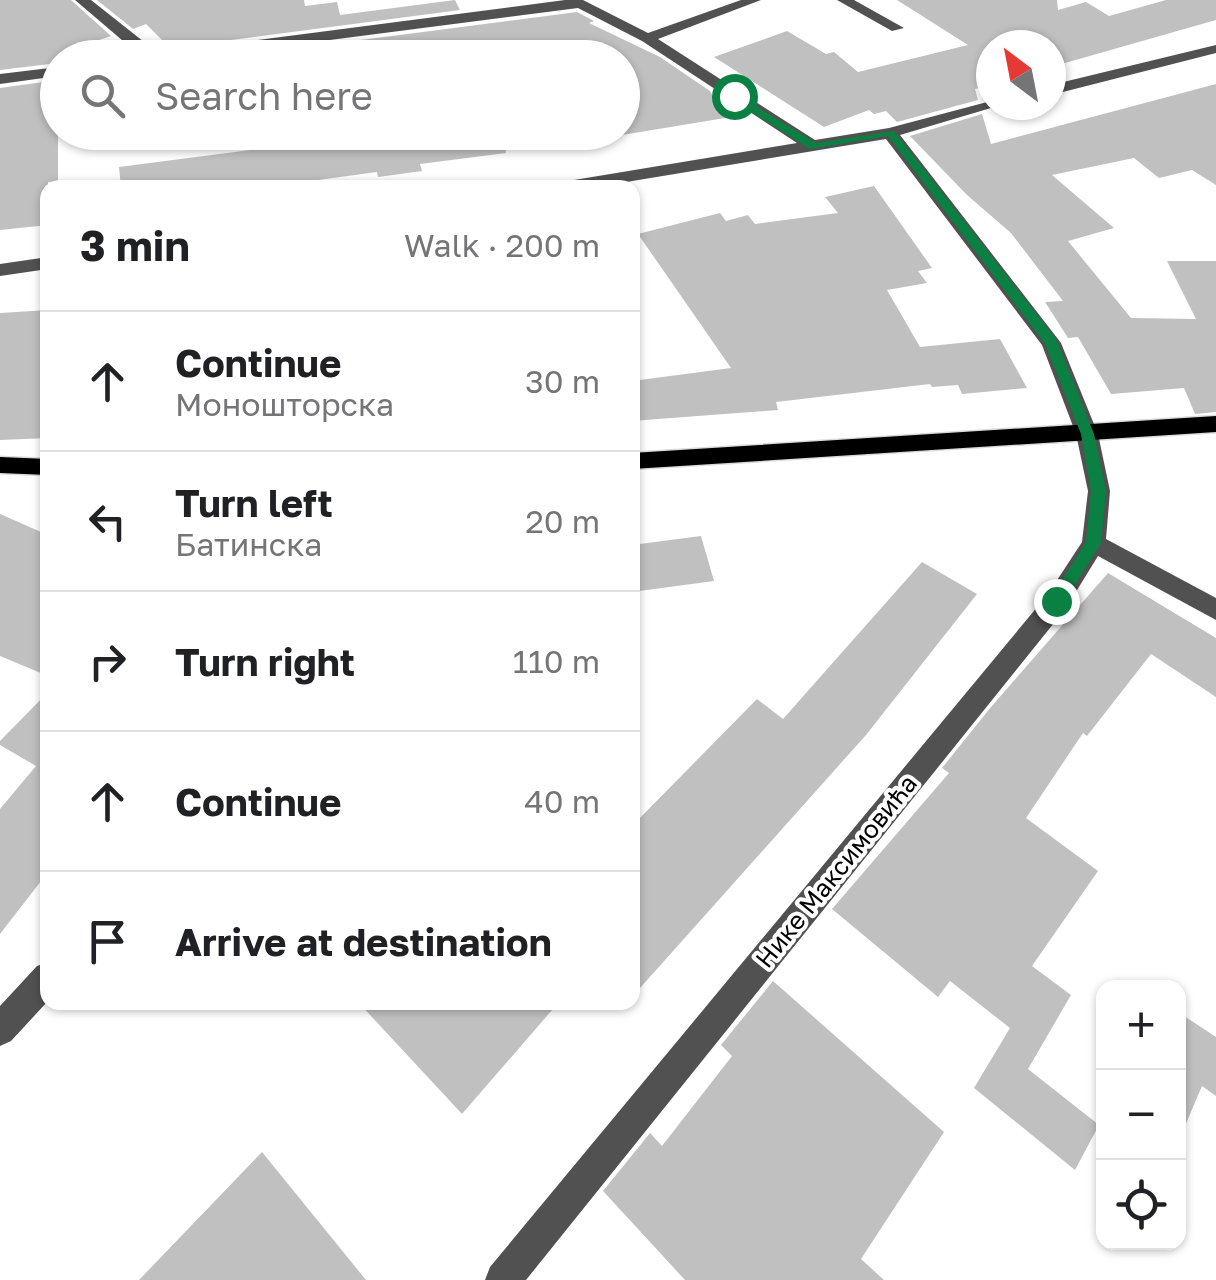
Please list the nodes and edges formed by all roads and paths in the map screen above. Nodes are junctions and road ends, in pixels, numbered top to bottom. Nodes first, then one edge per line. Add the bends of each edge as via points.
1 (82, 0) edge
2 (754, 0) edge
3 (844, 0) edge
4 (576, 2) edge
5 (897, 28) dead end
6 (647, 38) junction
7 (131, 40) edge
8 (283, 40) edge
9 (1216, 49) edge
10 (40, 73) edge
11 (0, 79) edge
12 (1066, 86) edge
13 (976, 110) edge
14 (890, 133) junction
15 (814, 146) junction
16 (605, 180) edge
17 (40, 264) edge
18 (0, 270) edge
19 (1216, 424) edge
20 (1088, 434) junction
21 (640, 461) edge
22 (0, 465) edge
23 (40, 467) edge
24 (1094, 543) junction
25 (1216, 610) edge
26 (40, 986) edge
27 (0, 1030) edge
28 (503, 1280) edge

1 - 7 street
2 - 6 street
3 - 5 street
4 - 6 street
4 - 8 street
6 - 15 street
9 - 12 street
10 - 11 street
13 - 14 street
14 - 15 street
14 - 20 street, Нике Максимовића via 1052,342
15 - 16 street
17 - 18 street
19 - 20 main road
20 - 21 main road
20 - 24 street, Нике Максимовића via 1099,491
22 - 23 main road
24 - 25 street
24 - 28 street, Нике Максимовића via 1056,601
26 - 27 street

